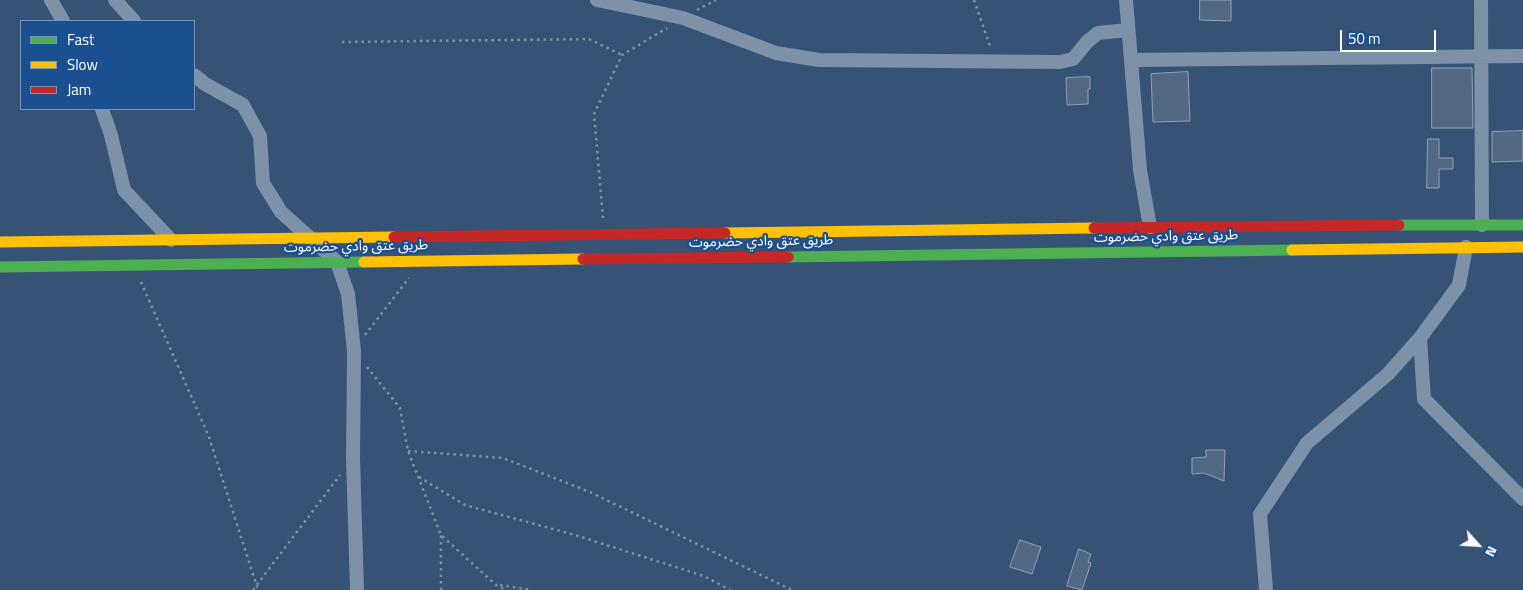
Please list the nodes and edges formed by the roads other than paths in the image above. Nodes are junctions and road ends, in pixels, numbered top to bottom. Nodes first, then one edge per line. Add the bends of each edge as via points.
1 (51, 0) edge
2 (115, 0) edge
3 (597, 0) edge
4 (1126, 0) edge
5 (1481, 0) edge
6 (62, 20) edge
7 (133, 20) edge
8 (1128, 30) junction
9 (1523, 56) edge
10 (1481, 57) junction
11 (1131, 60) junction
12 (195, 76) edge
13 (102, 110) edge
14 (1523, 224) edge
15 (1482, 225) junction
16 (1150, 227) junction
17 (310, 238) junction
18 (171, 240) junction
19 (0, 242) edge
20 (1466, 247) junction
21 (1523, 247) edge
22 (1412, 248) junction
23 (337, 262) junction
24 (0, 267) edge
25 (1420, 338) junction
26 (1523, 499) edge
27 (358, 590) edge
28 (1266, 590) edge

1 - 6 street
2 - 7 street
3 - 8 street via 683,18 776,53 819,60 1060,62 1074,58 1098,33
4 - 8 street
5 - 10 street
8 - 11 street
9 - 10 street
10 - 11 street
10 - 15 street
11 - 16 street via 1140,170
12 - 17 street via 242,105 260,136 263,184 281,212
13 - 18 street via 124,190
14 - 15 main road, طريق عتق وادي حضرموت
15 - 16 main road, طريق عتق وادي حضرموت
15 - 22 main road via 1479,233 1471,238
16 - 17 main road, طريق عتق وادي حضرموت
17 - 18 main road, طريق عتق وادي حضرموت
17 - 23 street
18 - 19 main road, طريق عتق وادي حضرموت
20 - 21 main road, طريق عتق وادي حضرموت
20 - 22 main road, طريق عتق وادي حضرموت
20 - 25 street via 1459,285
22 - 23 main road, طريق عتق وادي حضرموت
23 - 24 main road, طريق عتق وادي حضرموت
23 - 27 street via 348,294 354,351 353,458
25 - 26 street via 1424,398
25 - 28 street via 1388,374 1307,443 1260,514

